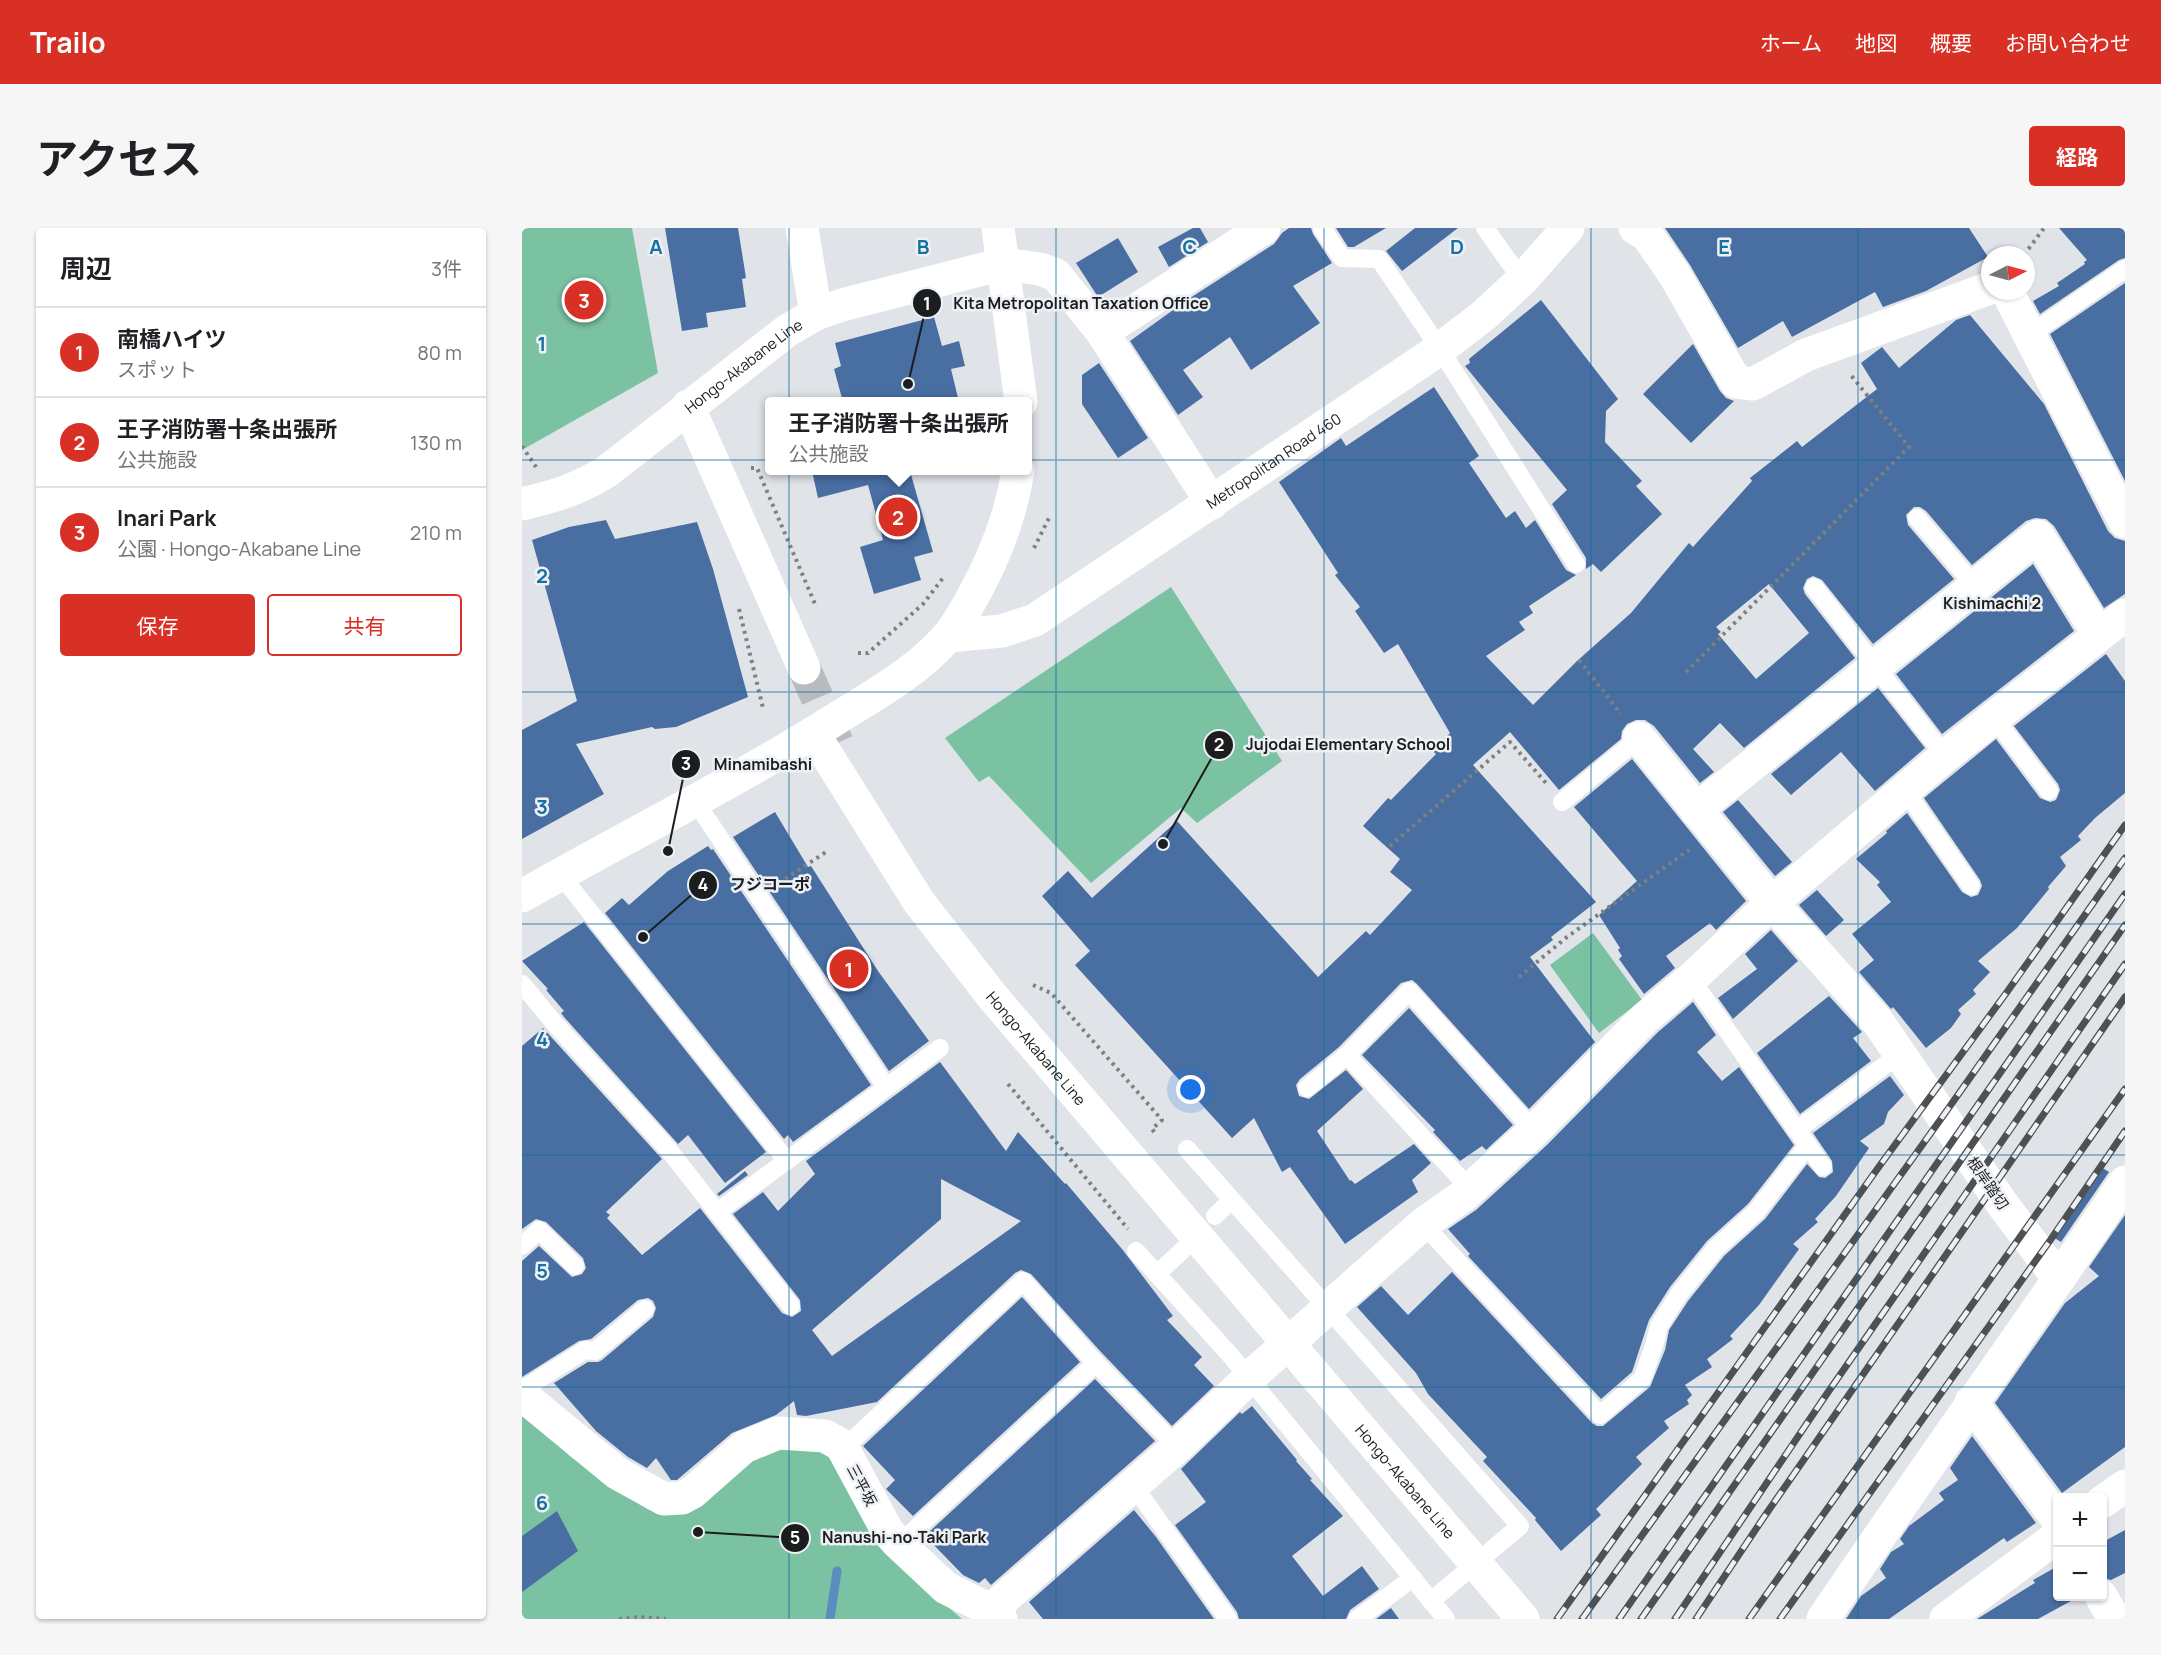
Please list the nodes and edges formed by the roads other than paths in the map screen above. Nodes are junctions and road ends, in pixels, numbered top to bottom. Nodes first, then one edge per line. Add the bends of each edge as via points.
1 (802, 228) edge
2 (998, 228) edge
3 (1264, 228) edge
4 (1322, 228) edge
5 (1485, 228) edge
6 (1568, 228) edge
7 (1647, 230) edge
8 (1003, 264) junction
9 (2125, 269) edge
10 (1522, 280) junction
11 (1981, 291) edge
12 (2012, 300) edge
13 (816, 314) junction
14 (1102, 332) junction
15 (2029, 335) junction
16 (1440, 349) junction
17 (1020, 397) edge
18 (688, 406) junction
19 (1017, 475) edge
20 (1212, 503) junction
21 (522, 504) edge
22 (1917, 518) dead end
23 (2125, 522) edge
24 (1576, 564) dead end
25 (1975, 586) junction
26 (1814, 587) dead end
27 (2125, 615) edge
28 (2099, 635) junction
29 (948, 636) junction
30 (1875, 666) junction
31 (804, 668) tunnel mouth
32 (1994, 716) junction
33 (813, 734) junction
34 (1639, 738) joint
35 (1945, 756) junction
36 (1905, 790) junction
37 (2049, 791) dead end
38 (695, 801) junction
39 (1562, 802) road end
40 (1705, 821) junction
41 (560, 874) junction
42 (1971, 886) dead end
43 (522, 896) edge
44 (1772, 903) junction
45 (1691, 979) junction
46 (522, 984) edge
47 (940, 1048) dead end
48 (1900, 1054) junction
49 (1347, 1055) junction
50 (1062, 1086) junction
51 (886, 1087) junction
52 (1307, 1088) dead end
53 (1534, 1131) junction
54 (1802, 1138) junction
55 (1187, 1149) dead end
56 (787, 1161) junction
57 (1823, 1167) dead end
58 (2125, 1182) edge
59 (1470, 1189) junction
60 (1231, 1200) junction
61 (717, 1212) junction
62 (1215, 1216) dead end
63 (1424, 1224) junction
64 (1189, 1244) junction
65 (522, 1245) edge
66 (1136, 1251) dead end
67 (575, 1266) dead end
68 (1157, 1274) junction
69 (2059, 1280) junction
70 (791, 1306) dead end
71 (645, 1309) dead end
72 (1327, 1309) junction
73 (1279, 1350) junction
74 (1096, 1363) junction
75 (1249, 1378) junction
76 (522, 1392) edge
77 (1971, 1402) junction
78 (1177, 1447) junction
79 (843, 1449) junction
80 (1134, 1486) junction
81 (2125, 1486) edge
82 (2107, 1499) edge
83 (2053, 1513) edge
84 (2053, 1540) edge
85 (899, 1544) junction
86 (1413, 1578) junction
87 (1431, 1600) junction
88 (2104, 1601) edge
89 (996, 1615) edge
90 (1961, 1615) edge
91 (1228, 1619) edge
92 (1357, 1619) edge
93 (1446, 1619) edge
94 (1523, 1619) edge
95 (1823, 1619) edge
96 (2114, 1619) edge

1 - 13 street
2 - 8 street
3 - 14 street
4 - 16 lane via 1342,258 1379,259
5 - 10 lane
6 - 10 street, Metropolitan Road 460
7 - 11 street via 1736,382 1753,384 1806,355
8 - 13 street, Hongo-Akabane Line
8 - 14 street via 1056,275
8 - 17 street
9 - 15 lane
10 - 16 street, Metropolitan Road 460
12 - 15 street
13 - 18 street, Hongo-Akabane Line via 788,330
14 - 20 street
15 - 23 street
16 - 20 street, Metropolitan Road 460
16 - 24 lane
18 - 21 street via 606,472 581,487
18 - 31 street, Hongo-Akabane Line
19 - 29 street via 997,550
20 - 29 street, Metropolitan Road 460 via 1035,620 1002,631
22 - 25 lane
25 - 28 street via 2038,536
25 - 30 street
26 - 30 lane
27 - 28 street
28 - 32 street
29 - 33 street via 889,686
30 - 35 lane
30 - 40 street
32 - 35 street
32 - 37 lane
33 - 38 street
33 - 50 street, Hongo-Akabane Line via 919,902
34 - 39 lane
34 - 40 street, 根岸踏切
35 - 36 street
36 - 42 lane
36 - 44 street
38 - 41 street
38 - 51 lane
40 - 44 street, 根岸踏切
41 - 43 street
41 - 56 lane
44 - 45 street
44 - 48 street, 根岸踏切 via 1878,1022
45 - 53 street via 1644,1019
45 - 54 lane
46 - 61 lane via 668,1149
47 - 51 lane
48 - 54 lane
48 - 69 street, 根岸踏切
49 - 52 lane
49 - 53 lane via 1409,991
49 - 59 lane
50 - 64 street, Hongo-Akabane Line
50 - 94 street, Hongo-Akabane Line
51 - 56 lane
53 - 59 street
54 - 57 lane
54 - 63 lane via 1756,1212 1716,1248 1679,1294 1659,1326 1642,1379 1600,1415
55 - 60 lane
56 - 61 lane
58 - 69 street
59 - 63 street
60 - 62 lane
60 - 72 lane
61 - 70 lane
63 - 72 street
64 - 68 lane
64 - 73 street, Hongo-Akabane Line
65 - 67 lane via 539,1230
66 - 68 lane
68 - 75 lane
69 - 77 street
71 - 76 lane via 595,1351 585,1350
72 - 73 street
72 - 87 lane via 1520,1526
73 - 75 street
74 - 78 lane
74 - 79 lane via 1023,1281
74 - 85 lane
75 - 78 street
75 - 86 lane
76 - 79 street via 617,1473 664,1499 682,1498 693,1492 744,1447 778,1433 825,1436
77 - 83 street
77 - 95 street
78 - 80 street
79 - 85 street, 三平坂 via 888,1532
80 - 89 street
80 - 91 lane
81 - 82 street
84 - 90 street
85 - 89 street, 三平坂 via 946,1588
86 - 87 lane
86 - 92 lane
87 - 93 lane
88 - 96 street

